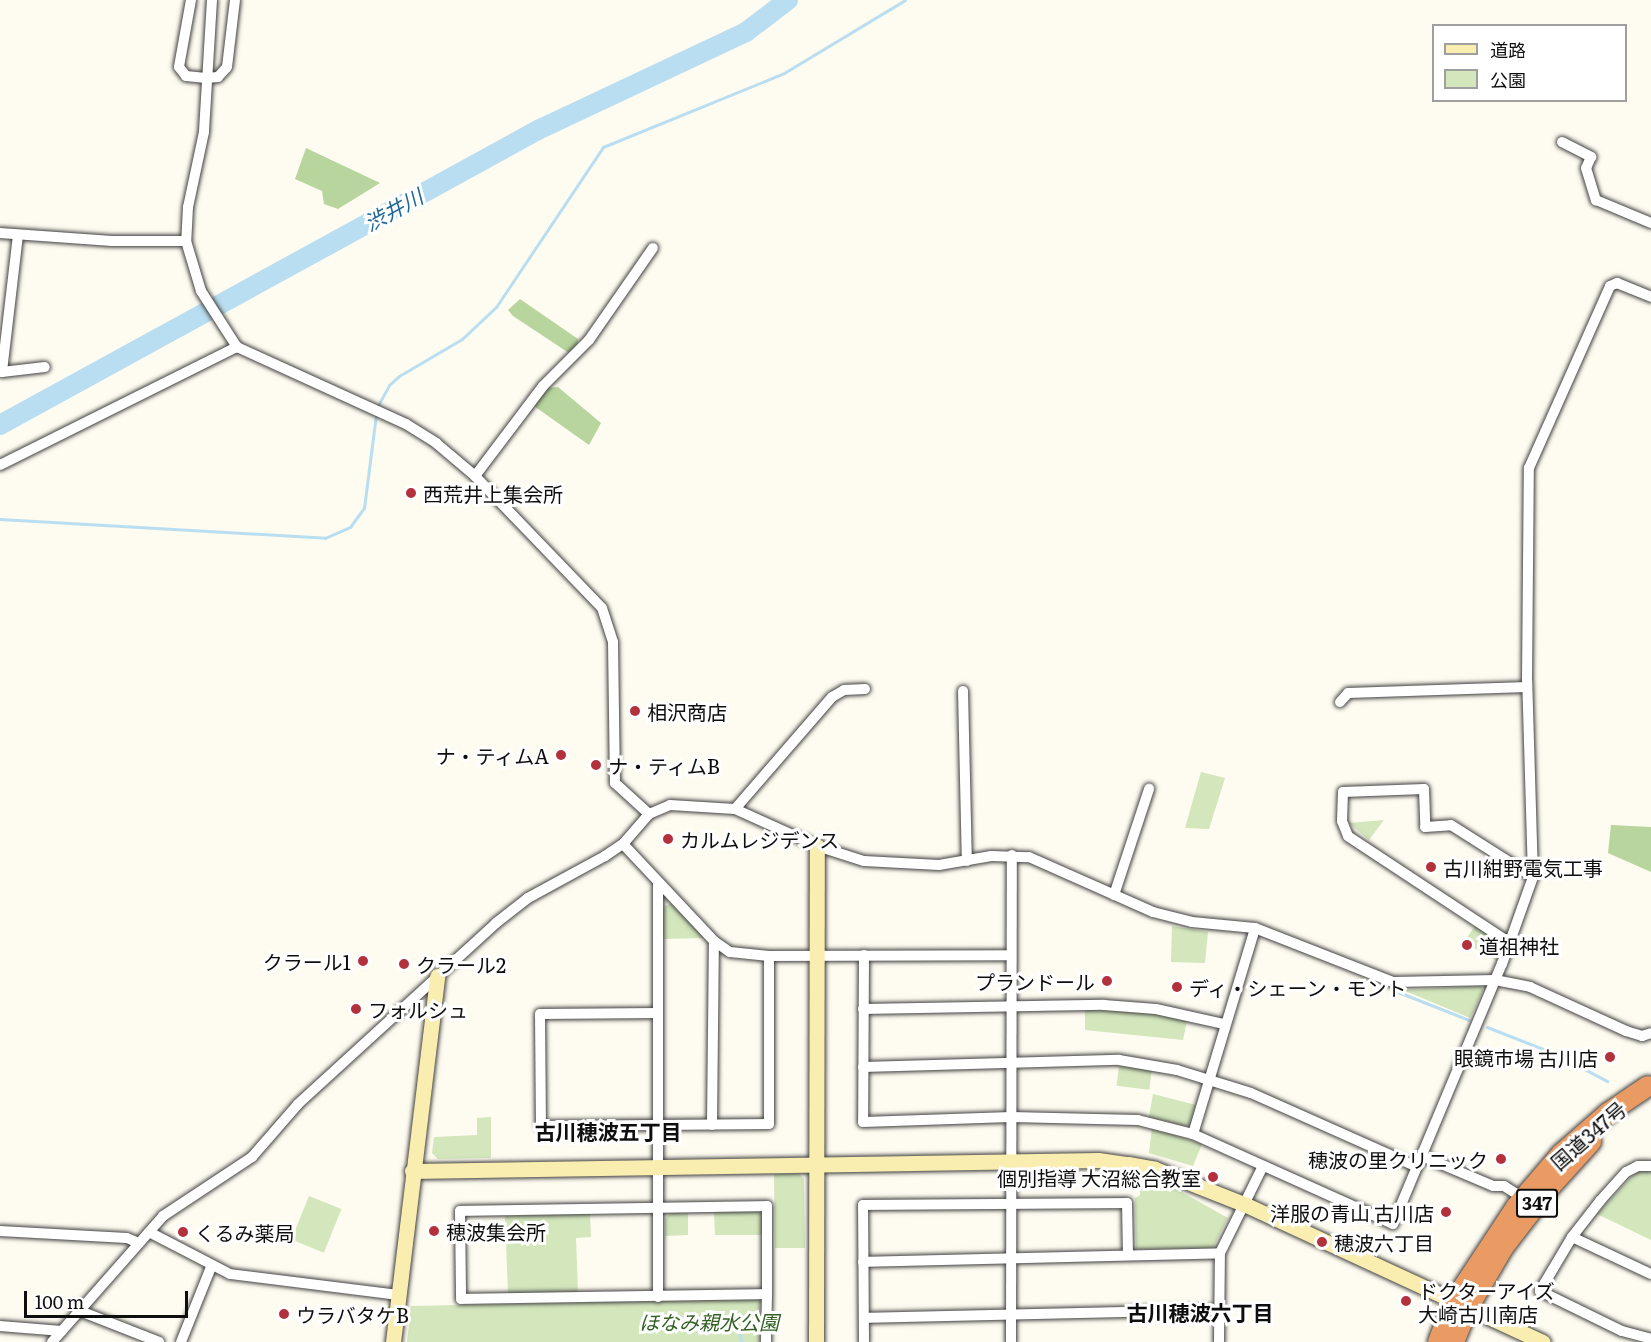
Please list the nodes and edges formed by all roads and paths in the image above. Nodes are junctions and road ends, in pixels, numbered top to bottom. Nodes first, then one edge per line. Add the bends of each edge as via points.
1 (191, 0) edge
2 (212, 0) edge
3 (235, 0) edge
4 (206, 78) junction
5 (1562, 142) dead end
6 (1651, 223) edge
7 (0, 233) edge
8 (18, 235) junction
9 (186, 241) junction
10 (653, 248) dead end
11 (1651, 297) edge
12 (235, 345) junction
13 (45, 367) dead end
14 (0, 465) edge
15 (475, 476) junction
16 (1527, 687) junction
17 (865, 689) dead end
18 (963, 692) dead end
19 (1340, 702) dead end
20 (1149, 789) dead end
21 (735, 809) junction
22 (649, 814) junction
23 (623, 843) junction
24 (817, 846) junction
25 (1012, 855) junction
26 (967, 861) junction
27 (1533, 877) junction
28 (658, 884) junction
29 (1114, 895) junction
30 (1255, 928) junction
31 (714, 941) junction
32 (1510, 943) junction
33 (816, 955) junction
34 (864, 955) junction
35 (1011, 955) junction
36 (769, 956) junction
37 (437, 976) junction
38 (1495, 980) junction
39 (1011, 1006) junction
40 (863, 1009) junction
41 (657, 1013) junction
42 (1224, 1024) junction
43 (1651, 1033) edge
44 (1011, 1063) junction
45 (863, 1067) junction
46 (1210, 1077) junction
47 (1650, 1084) edge
48 (1011, 1117) junction
49 (657, 1125) junction
50 (712, 1125) junction
51 (1193, 1134) junction
52 (1422, 1156) junction
53 (1011, 1162) junction
54 (815, 1166) junction
55 (1263, 1166) junction
56 (1651, 1166) edge
57 (1416, 1167) junction
58 (657, 1169) junction
59 (412, 1171) junction
60 (1523, 1198) junction
61 (1011, 1204) junction
62 (1244, 1204) junction
63 (657, 1207) junction
64 (0, 1231) edge
65 (149, 1232) junction
66 (1572, 1237) junction
67 (140, 1243) junction
68 (1220, 1253) junction
69 (1128, 1255) junction
70 (1011, 1258) junction
71 (863, 1262) junction
72 (211, 1267) junction
73 (1651, 1274) edge
74 (767, 1294) junction
75 (398, 1295) junction
76 (658, 1297) junction
77 (1461, 1305) junction
78 (1218, 1310) junction
79 (80, 1311) junction
80 (1011, 1315) junction
81 (864, 1318) junction
82 (0, 1326) edge
83 (62, 1331) junction
84 (1651, 1339) edge
85 (52, 1342) edge
86 (159, 1342) edge
87 (180, 1342) edge
88 (393, 1342) edge
89 (766, 1342) edge
90 (816, 1342) edge
91 (864, 1342) edge
92 (1011, 1342) edge
93 (1219, 1342) edge
94 (1438, 1342) edge
95 (1454, 1342) edge
96 (1543, 1342) edge

1 - 4 street via 179,67 186,76
2 - 4 street
3 - 4 street via 227,67 218,77
4 - 9 street via 204,132 188,207
5 - 6 street via 1592,157 1586,168 1596,200
7 - 8 street
8 - 9 street
8 - 13 street via 2,372
9 - 12 street via 193,272
10 - 15 street via 589,340 543,386
11 - 16 street via 1617,283 1610,286 1529,468
12 - 14 street
12 - 15 street via 377,410 436,443
15 - 22 street via 602,608 613,642 615,783
16 - 19 street via 1348,693
16 - 27 street
17 - 21 street via 837,693
18 - 26 street
20 - 29 street
21 - 22 street via 670,805
21 - 24 street
22 - 23 street
23 - 28 street
23 - 37 street via 518,904
24 - 26 street via 849,857 893,864
24 - 33 street
25 - 26 street
25 - 29 street via 1029,857
25 - 35 street
27 - 32 street
27 - 32 street via 1451,825 1425,827 1424,789 1343,792 1342,821 1348,836
28 - 31 street
28 - 41 street
29 - 30 street via 1173,918
30 - 38 street via 1393,982
30 - 42 street
31 - 36 street via 730,952
31 - 50 street
32 - 38 street
33 - 34 street
33 - 36 street
33 - 54 street
34 - 35 street
34 - 40 street
35 - 39 street
36 - 50 street via 769,1124
37 - 59 street
37 - 65 street via 298,1104 252,1157 163,1216
38 - 43 street via 1530,987 1626,1031 1642,1036
38 - 52 street
39 - 40 street
39 - 42 street via 1156,1009
39 - 44 street
40 - 45 street
41 - 49 street
41 - 49 street via 540,1014 541,1126
42 - 46 street
44 - 45 street
44 - 46 street via 1119,1060
44 - 48 street
45 - 48 street via 863,1122
46 - 51 street
46 - 57 street
47 - 60 highway, 国道347号 / 347 via 1608,1113 1561,1154
47 - 77 highway, 国道347号 / 347 via 1550,1187
48 - 51 street via 1106,1116 1161,1124
48 - 53 street
49 - 50 street
49 - 58 street
51 - 55 street
52 - 57 street
52 - 60 street via 1493,1186 1504,1186
53 - 54 street
53 - 61 street
53 - 62 street via 1098,1160 1137,1165
54 - 58 street
54 - 90 street
55 - 57 street via 1393,1224
55 - 62 street
56 - 66 street via 1638,1166 1626,1172
58 - 59 street
58 - 63 street
59 - 75 street
60 - 77 highway, 国道347号 / 347 via 1495,1234
61 - 69 street via 1127,1203
61 - 70 street
61 - 71 street via 863,1205
62 - 68 street
62 - 77 street
63 - 74 street via 767,1206
63 - 76 street
63 - 76 street via 460,1210 461,1299
64 - 67 street via 127,1238
65 - 67 street
65 - 72 street
66 - 73 street
66 - 84 street via 1540,1291 1622,1331
67 - 79 street
68 - 69 street
68 - 78 street
69 - 70 street
70 - 71 street
70 - 80 street
71 - 81 street
72 - 75 street via 230,1274
72 - 87 street
74 - 76 street
74 - 89 street
75 - 88 street
77 - 94 highway, 国道347号 / 347
77 - 95 highway, 国道347号 / 347
77 - 96 street
78 - 80 street
78 - 93 street
79 - 83 street
79 - 86 street
80 - 81 street
80 - 92 street
81 - 91 street
82 - 83 street
83 - 85 street

